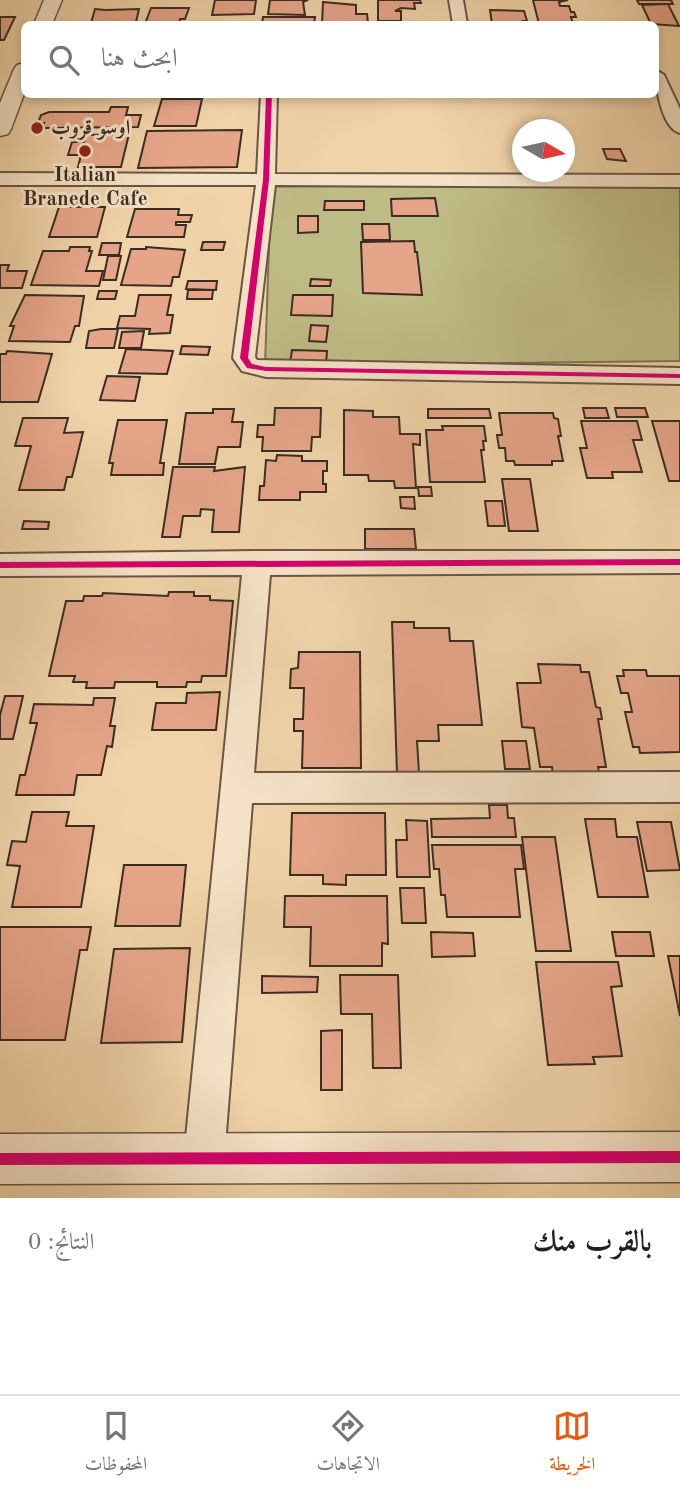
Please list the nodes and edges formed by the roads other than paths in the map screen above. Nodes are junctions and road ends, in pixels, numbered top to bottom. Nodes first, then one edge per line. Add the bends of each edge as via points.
1 (53, 0) edge
2 (456, 0) edge
3 (44, 21) edge
4 (460, 21) edge
5 (21, 76) edge
6 (659, 82) edge
7 (269, 98) edge
8 (680, 128) edge
9 (0, 129) edge
10 (0, 179) edge
11 (267, 180) junction
12 (680, 181) edge
13 (680, 376) edge
14 (257, 562) junction
15 (680, 562) edge
16 (0, 565) edge
17 (680, 787) edge
18 (237, 788) junction
19 (680, 1157) edge
20 (204, 1158) junction
21 (0, 1159) edge

1 - 3 street
2 - 4 street
5 - 9 street
6 - 8 street
7 - 11 street
10 - 11 street
11 - 12 street
11 - 13 street via 244,358 250,366
14 - 15 street
14 - 16 street
14 - 18 street
17 - 18 street
18 - 20 street
19 - 20 street
20 - 21 street

